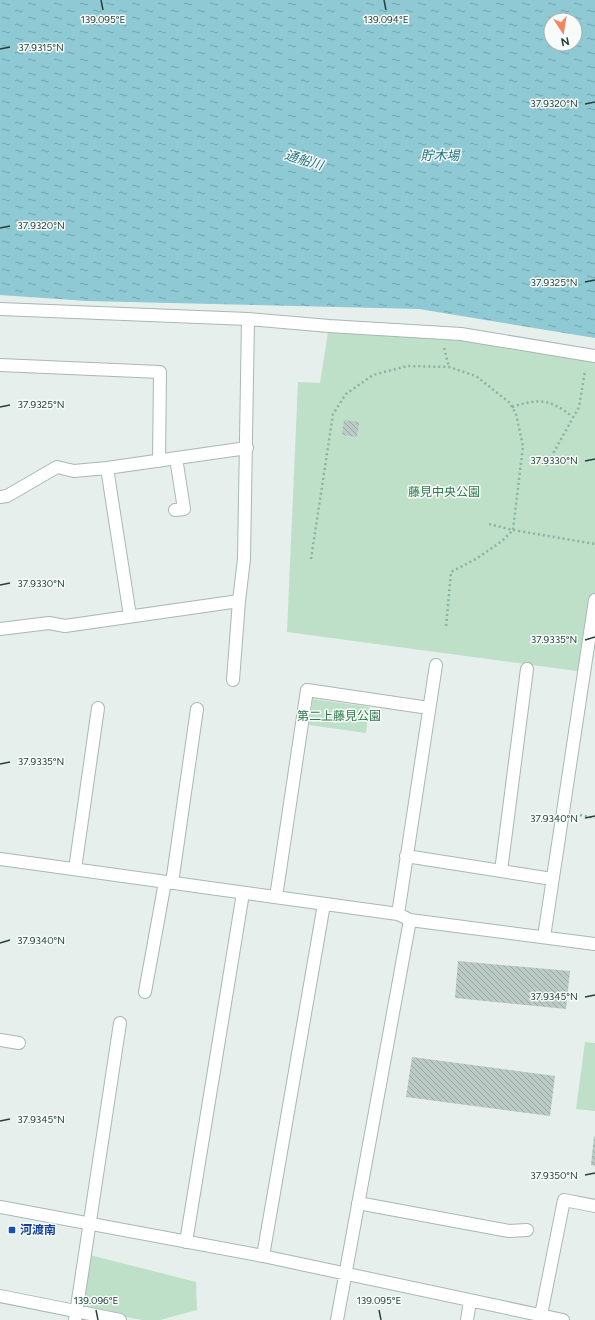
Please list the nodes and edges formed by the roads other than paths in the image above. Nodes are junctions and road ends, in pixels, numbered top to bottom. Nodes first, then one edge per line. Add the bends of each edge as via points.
1 (0, 309) edge
2 (248, 319) junction
3 (592, 356) edge
4 (0, 365) edge
5 (247, 448) junction
6 (176, 458) junction
7 (159, 461) junction
8 (107, 468) junction
9 (0, 497) edge
10 (175, 510) dead end
11 (595, 600) edge
12 (239, 601) junction
13 (130, 616) junction
14 (0, 629) edge
15 (436, 665) dead end
16 (527, 669) dead end
17 (232, 680) dead end
18 (98, 708) dead end
19 (429, 708) junction
20 (197, 709) dead end
21 (406, 856) junction
22 (0, 859) edge
23 (75, 869) junction
24 (501, 871) junction
25 (552, 880) junction
26 (169, 882) junction
27 (243, 893) junction
28 (276, 898) junction
29 (324, 904) junction
30 (398, 914) junction
31 (410, 920) junction
32 (544, 937) junction
33 (595, 944) edge
34 (145, 992) dead end
35 (120, 1023) dead end
36 (0, 1040) edge
37 (19, 1043) dead end
38 (358, 1203) junction
39 (595, 1206) edge
40 (0, 1207) edge
41 (90, 1224) junction
42 (527, 1230) dead end
43 (186, 1242) junction
44 (263, 1256) junction
45 (345, 1275) junction
46 (0, 1296) edge
47 (470, 1301) junction
48 (76, 1316) edge
49 (541, 1318) edge
50 (120, 1320) edge
51 (337, 1320) edge
52 (467, 1320) edge
53 (563, 1320) edge

1 - 2 street
2 - 3 street via 461,334
2 - 5 street
4 - 7 street via 160,372
5 - 6 street
5 - 12 street via 244,559
6 - 7 street
6 - 10 street via 184,509
7 - 8 street
8 - 9 street via 74,471 57,467 7,496
8 - 13 street
11 - 25 street
12 - 13 street
12 - 17 street
13 - 14 street via 65,626 49,623
15 - 19 street
16 - 24 street
18 - 23 street
19 - 21 street
19 - 28 street via 307,690
20 - 26 street
21 - 24 street
21 - 30 street
22 - 23 street
23 - 26 street
24 - 25 street
25 - 32 street
26 - 27 street
26 - 34 street
27 - 28 street
27 - 43 street
28 - 29 street
29 - 30 street
29 - 44 street
30 - 31 street
31 - 32 street
31 - 38 street
32 - 33 street
35 - 41 street
36 - 37 street
38 - 42 street via 509,1231
38 - 45 street
39 - 49 street via 564,1200
40 - 41 street
41 - 43 street
41 - 48 street
43 - 44 street
44 - 45 street
45 - 47 street
45 - 51 street
46 - 48 street
47 - 49 street
47 - 52 street
48 - 50 street
49 - 53 street

